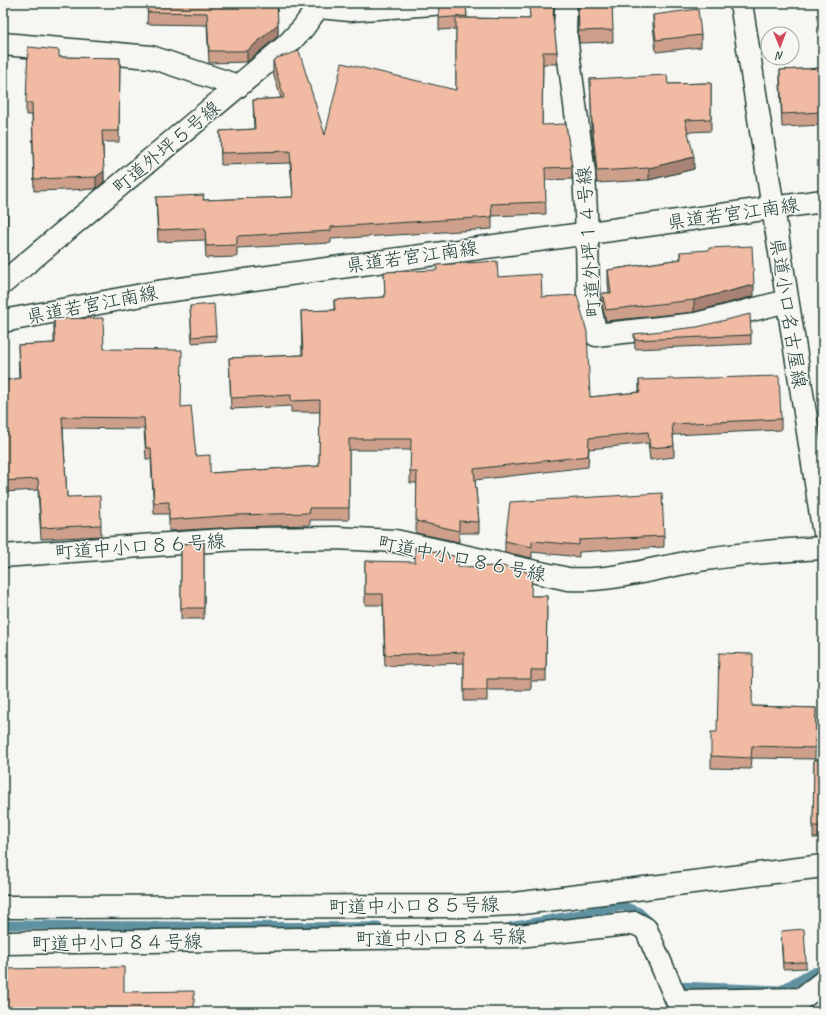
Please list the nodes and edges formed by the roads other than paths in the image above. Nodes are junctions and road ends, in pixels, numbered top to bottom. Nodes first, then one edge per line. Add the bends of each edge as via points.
1 (446, 3) edge
2 (566, 3) edge
3 (741, 3) edge
4 (320, 5) edge
5 (3, 44) edge
6 (238, 86) junction
7 (823, 201) edge
8 (773, 207) junction
9 (587, 233) junction
10 (3, 283) edge
11 (787, 301) junction
12 (3, 321) edge
13 (823, 528) edge
14 (823, 548) edge
15 (3, 556) edge
16 (823, 866) edge
17 (3, 907) edge
18 (3, 943) edge
19 (823, 982) edge

1 - 4 street via 350,10
2 - 9 street, 町道外坪１４号線 via 565,29 584,173
3 - 8 street, 県道小口名古屋線
4 - 6 street, 町道外坪５号線 via 286,46
5 - 6 street via 151,57
6 - 10 street, 町道外坪５号線
7 - 8 street, 県道若宮江南線
8 - 9 street, 県道若宮江南線
8 - 11 street, 県道小口名古屋線
9 - 11 street, 町道外坪１４号線 via 588,298 596,335 696,324
9 - 12 street, 県道若宮江南線 via 164,291
11 - 13 street, 県道小口名古屋線
14 - 15 street, 町道中小口８６号線 via 708,559 590,580 568,580 395,541 336,538 237,539
16 - 17 street, 町道中小口８５号線 via 491,905
18 - 19 street, 町道中小口８４号線 via 519,936 635,923 646,929 677,1001 801,999

